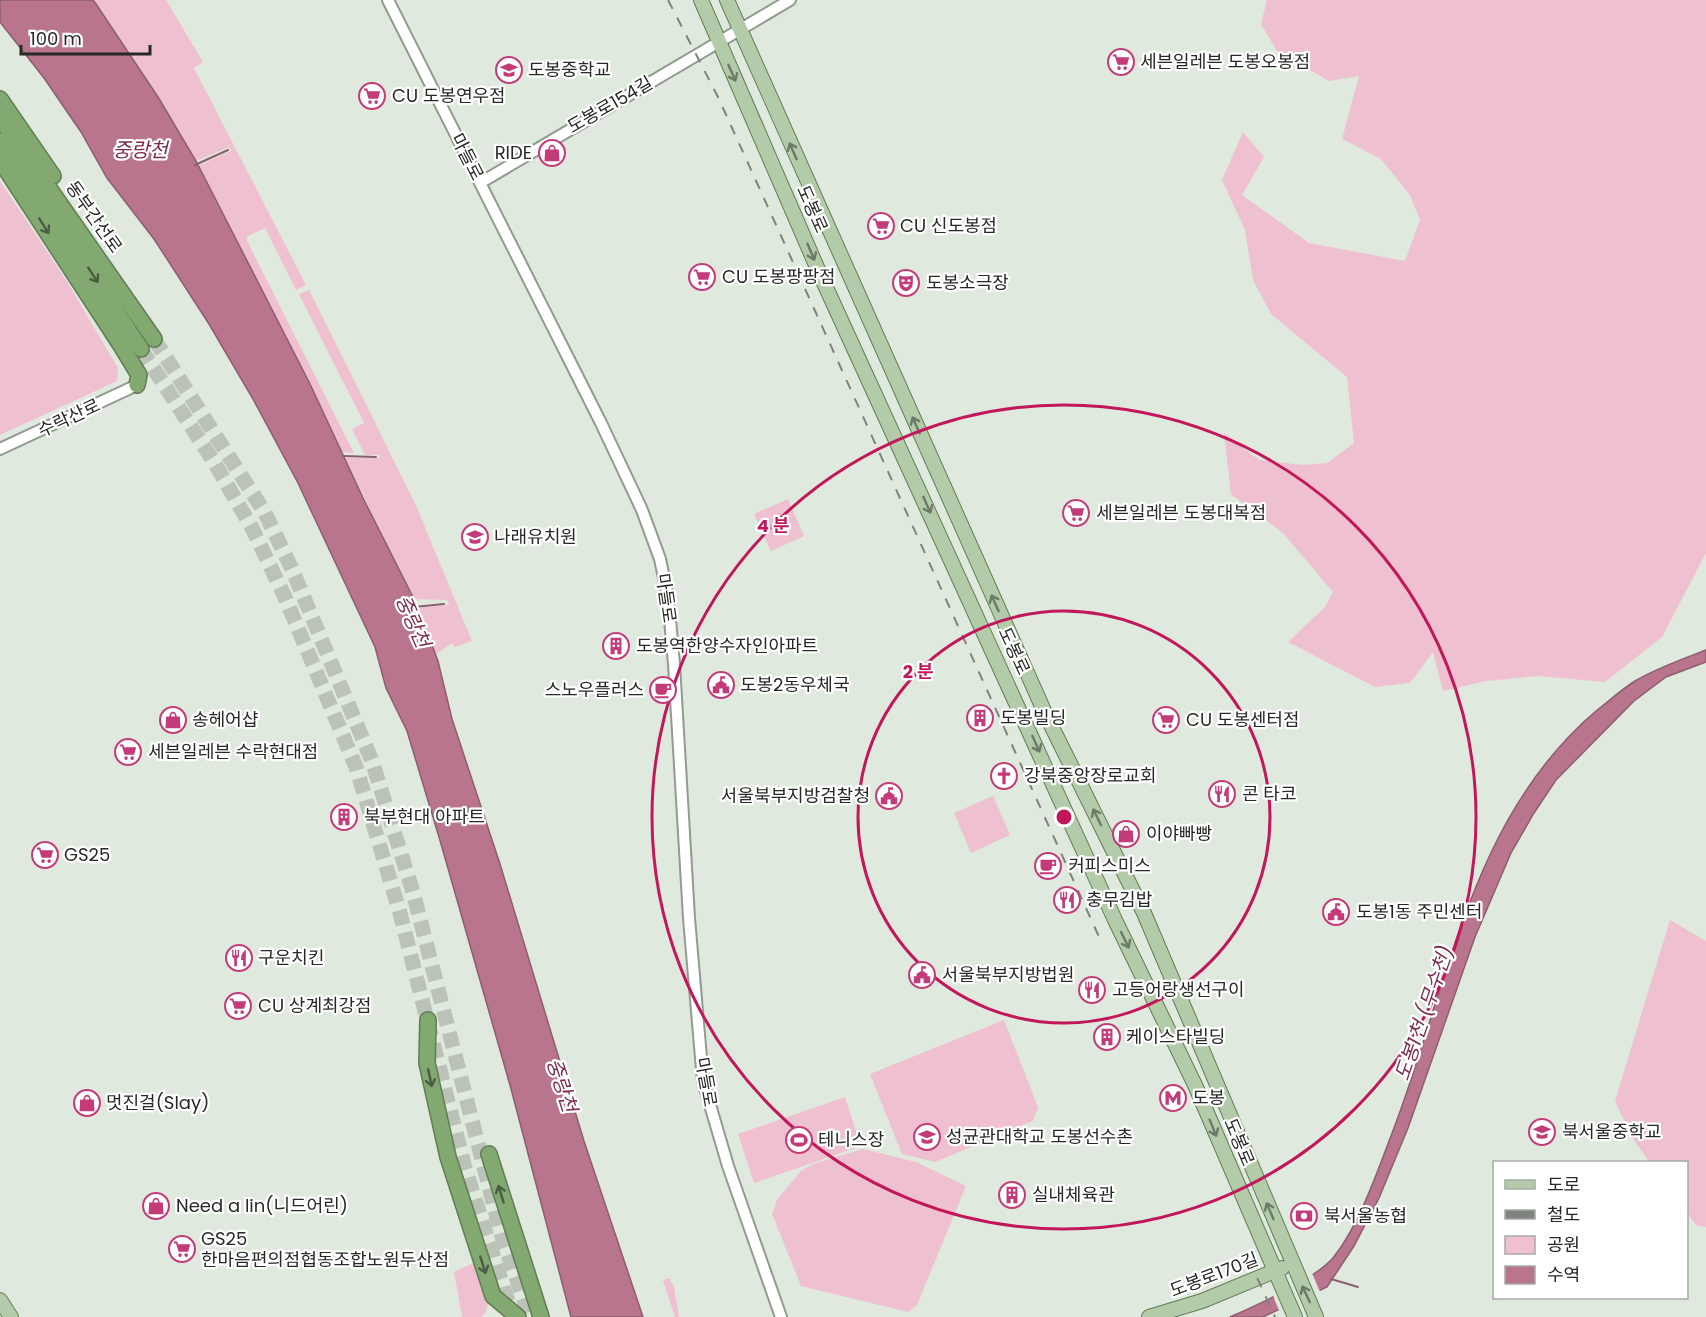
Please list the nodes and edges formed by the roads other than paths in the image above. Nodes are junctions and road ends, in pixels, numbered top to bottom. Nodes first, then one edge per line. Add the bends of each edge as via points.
1 (388, 0) edge
2 (701, 0) edge
3 (727, 0) edge
4 (790, 0) edge
5 (740, 29) junction
6 (719, 42) junction
7 (0, 99) edge
8 (0, 118) edge
9 (0, 141) edge
10 (0, 160) edge
11 (480, 183) junction
12 (127, 299) junction
13 (154, 339) tunnel mouth
14 (141, 349) tunnel mouth
15 (137, 386) joint
16 (0, 449) edge
17 (428, 1020) dead end
18 (489, 1154) dead end
19 (1294, 1269) junction
20 (1277, 1276) junction
21 (0, 1300) edge
22 (1316, 1316) edge
23 (11, 1317) edge
24 (518, 1317) edge
25 (541, 1317) edge
26 (781, 1317) edge
27 (1149, 1317) edge
28 (1294, 1317) edge

1 - 11 street, 마들로
2 - 6 main road, 도봉로
3 - 5 main road, 도봉로
4 - 5 street, 도봉로154길
5 - 6 street, 도봉로154길
19 -> 5 main road, 도봉로 via 1144,913 1045,713
6 - 11 street, 도봉로154길
6 -> 20 main road, 도봉로 via 819,272 1083,850 1196,1085
7 - 12 highway via 96,242
8 - 12 highway, 동부간선로
9 -> 14 highway, 동부간선로
10 -> 15 highway via 139,375
11 - 26 street, 마들로 via 601,423 660,559 674,664 703,1081
12 - 13 highway, 동부간선로
15 - 16 street, 수락산로
17 -> 24 highway via 427,1063 448,1157 493,1296
25 -> 18 highway
19 - 20 main road, 도봉로170길
22 -> 19 main road, 도봉로
20 - 27 main road, 도봉로170길
20 - 28 main road, 도봉로
21 - 23 main road

